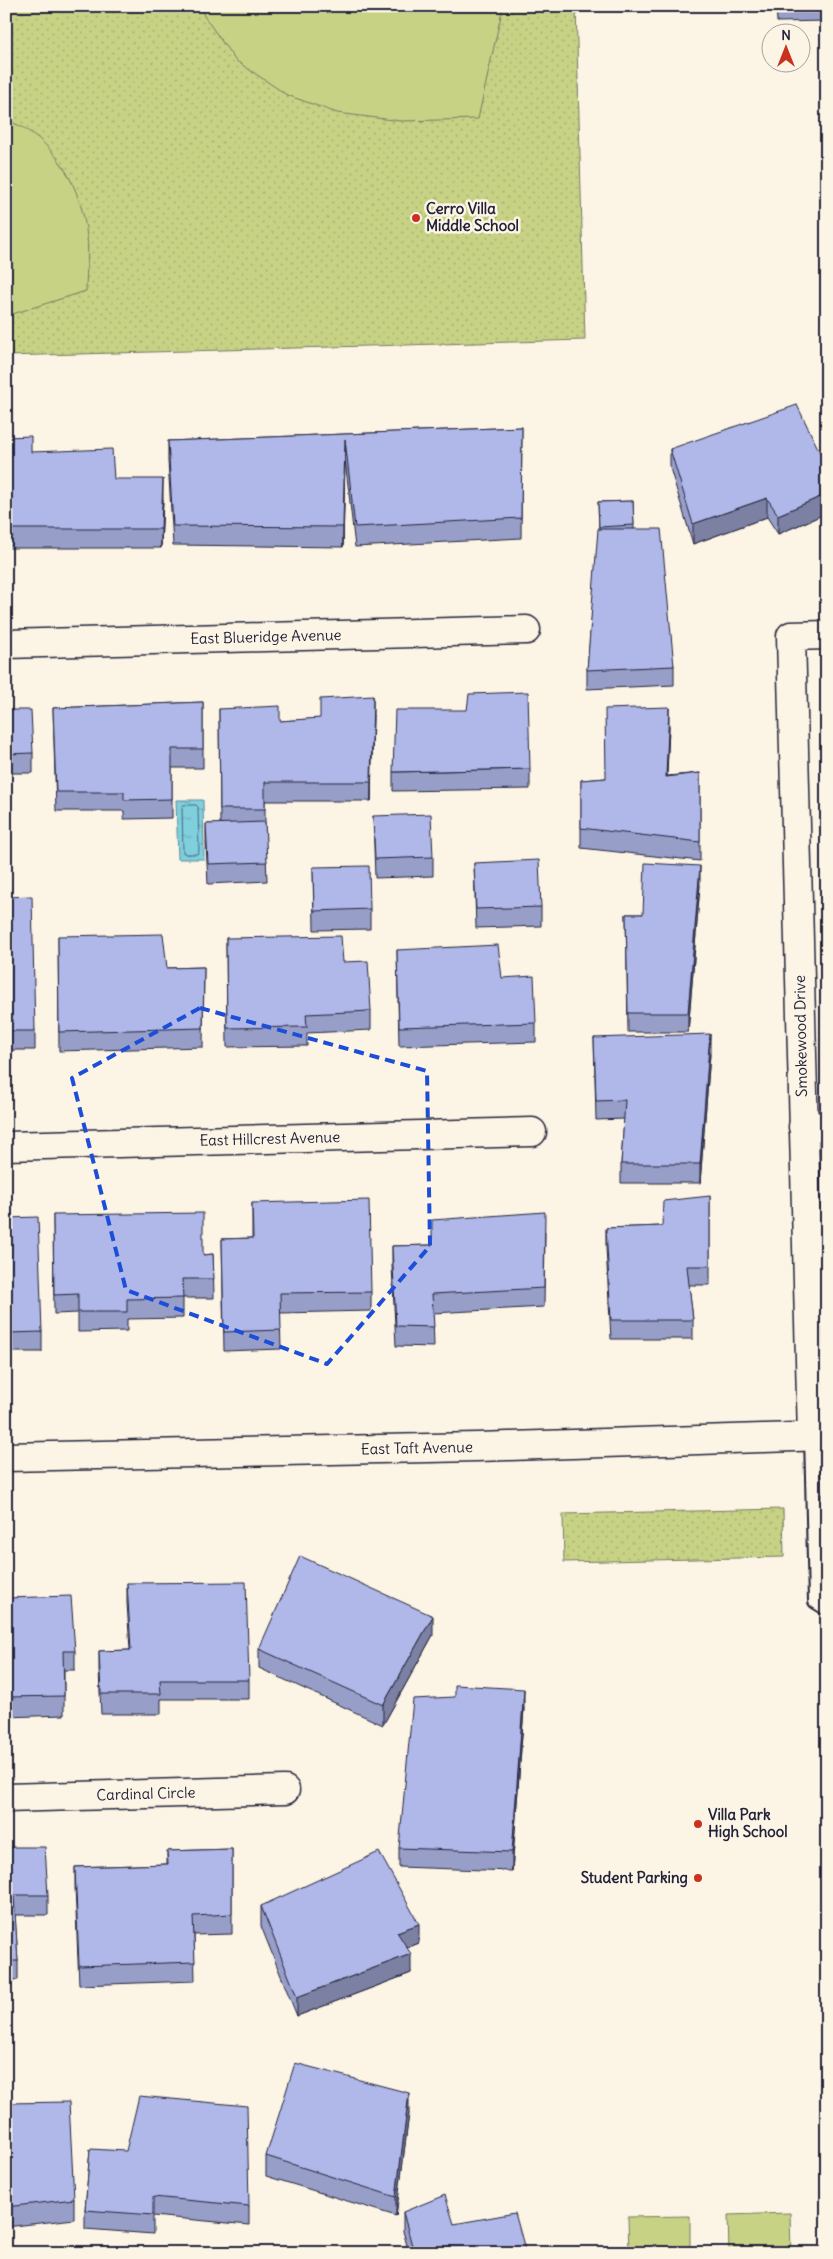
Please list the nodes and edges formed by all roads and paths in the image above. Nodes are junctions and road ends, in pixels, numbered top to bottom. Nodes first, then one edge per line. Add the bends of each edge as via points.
1 (526, 630) dead end
2 (827, 635) edge
3 (6, 644) edge
4 (815, 1126) edge
5 (532, 1132) dead end
6 (6, 1146) edge
7 (819, 1436) edge
8 (6, 1457) edge
9 (827, 1608) edge
10 (285, 1790) dead end
11 (6, 1798) edge

1 - 3 street, East Blueridge Avenue
2 - 4 street, Smokewood Drive via 791,636
4 - 7 street, Smokewood Drive
5 - 6 street, East Hillcrest Avenue
7 - 8 street, East Taft Avenue
7 - 9 lane via 816,1602
10 - 11 street, Cardinal Circle

